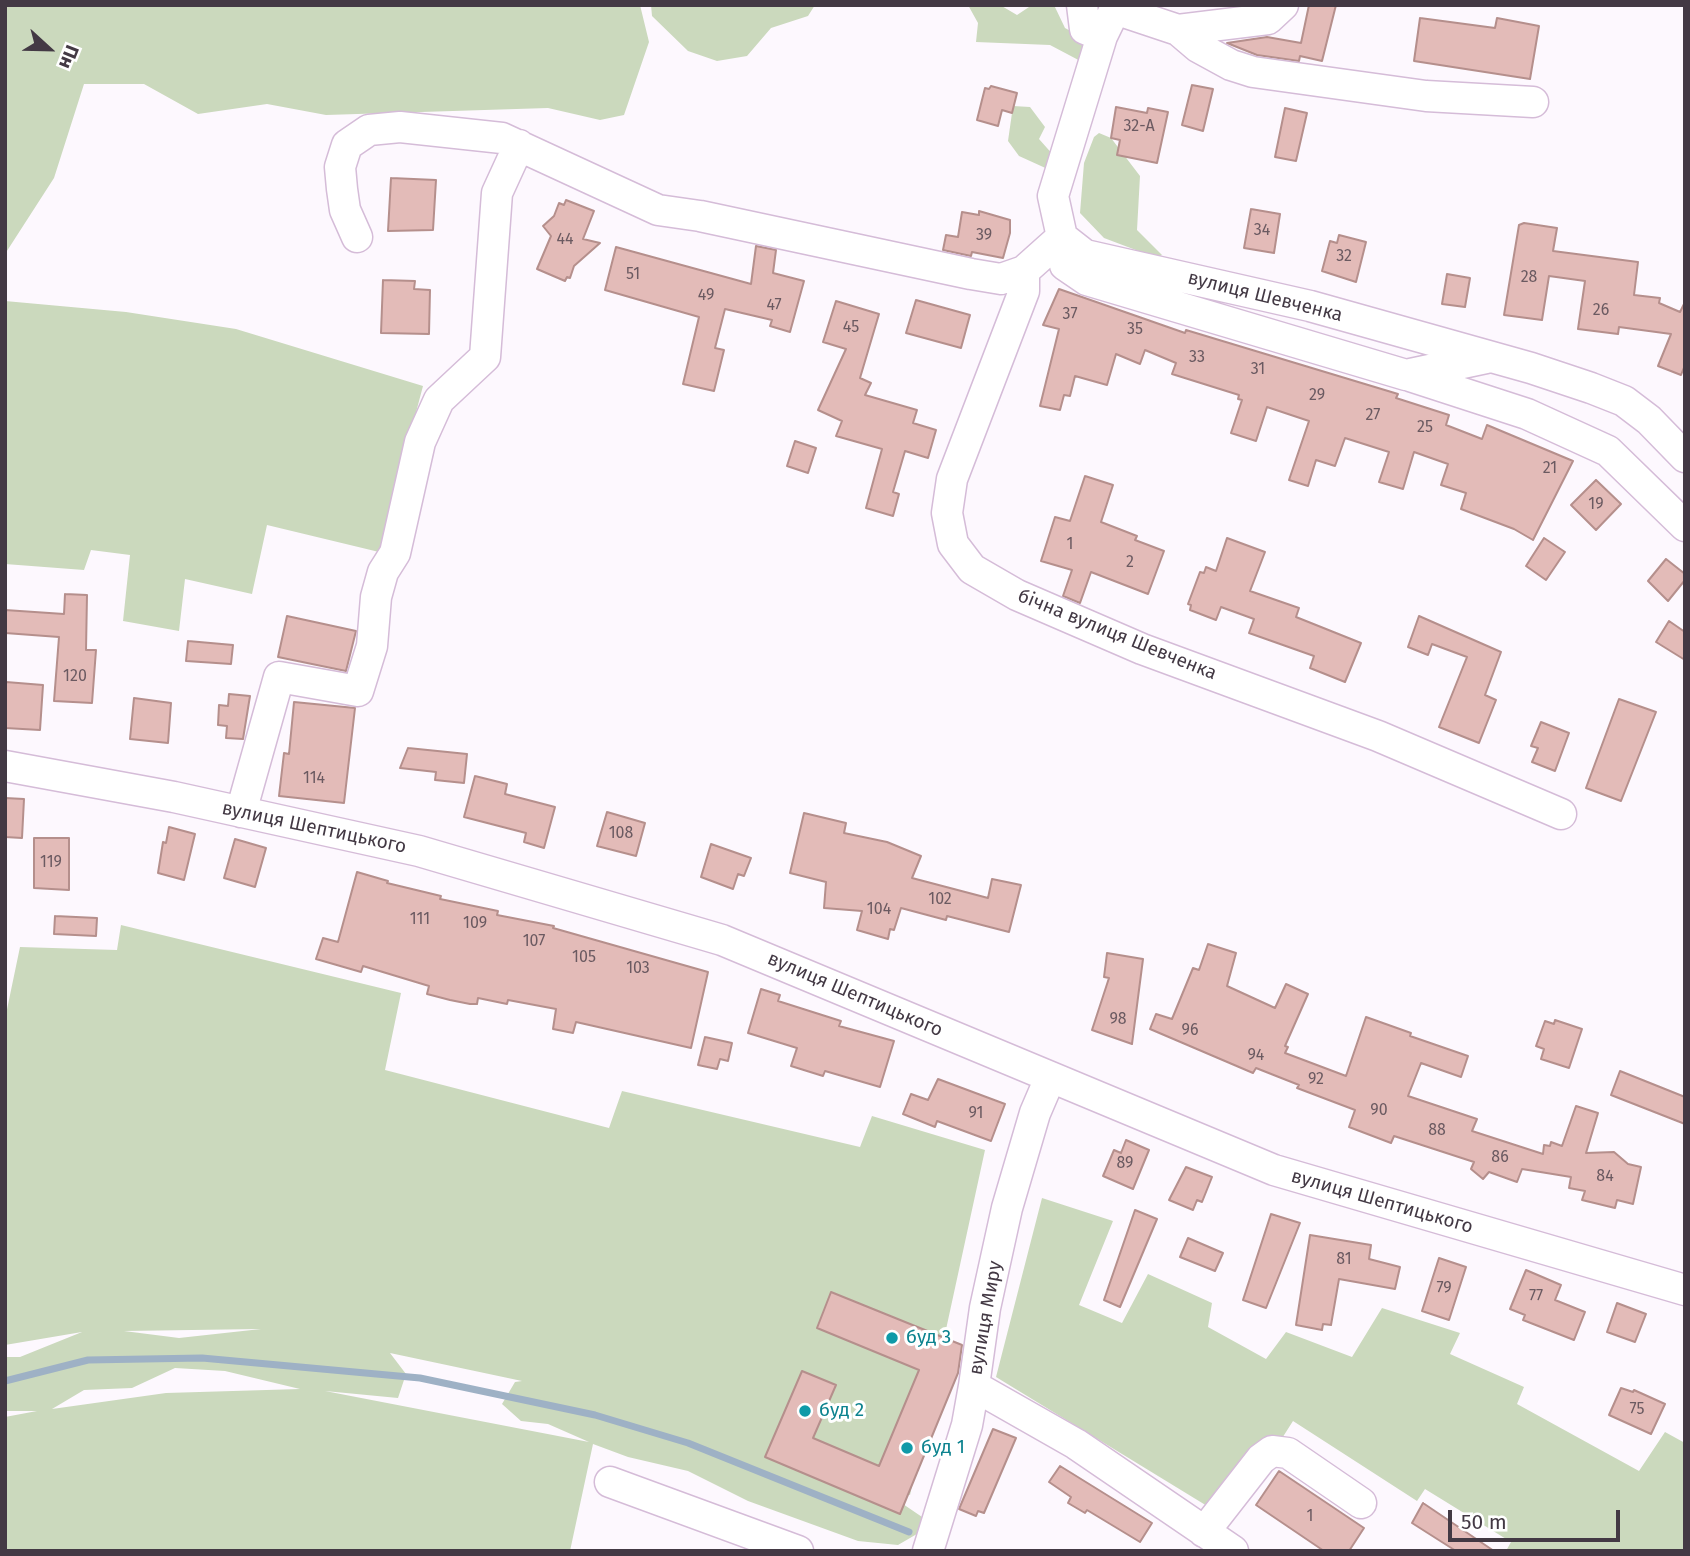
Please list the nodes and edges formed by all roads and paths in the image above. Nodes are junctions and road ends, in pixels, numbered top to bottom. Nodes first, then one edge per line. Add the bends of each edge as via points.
1 (1082, 5) edge
2 (1283, 5) edge
3 (1116, 7) edge
4 (1178, 30) junction
5 (1102, 36) junction
6 (1533, 102) dead end
7 (519, 145) junction
8 (356, 237) dead end
9 (1062, 237) junction
10 (1024, 271) junction
11 (1492, 357) junction
12 (1406, 375) junction
13 (1685, 457) edge
14 (1685, 526) edge
15 (5, 766) edge
16 (241, 812) junction
17 (1560, 814) dead end
18 (1050, 1078) junction
19 (1685, 1290) edge
20 (974, 1387) junction
21 (610, 1482) dead end
22 (1361, 1503) dead end
23 (1204, 1532) junction
24 (798, 1551) edge
25 (928, 1551) edge
26 (1233, 1551) edge

1 - 5 street via 1085,29
2 - 4 street via 1268,19
3 - 4 street
3 - 5 street
4 - 6 street via 1231,65 1274,77 1426,96
5 - 9 street via 1053,196
7 - 8 street via 502,138 443,130 369,130 348,145 341,167 345,210
7 - 10 street via 658,210 971,274 1001,279
7 - 16 street via 497,193 485,358 439,400 420,442 395,553 376,597 372,646 358,691 279,677
9 - 10 street
9 - 11 street, вулиця Шевченка via 1085,255 1310,306
9 - 12 street via 1065,265 1087,280
10 - 17 street, бічна вулиця Шевченка via 1024,291 952,479 947,513 953,544 972,569 1017,596 1142,649 1378,736
11 - 12 street
11 - 13 street, вулиця Шевченка via 1624,401 1649,419
12 - 14 street via 1527,414 1608,451
15 - 16 street, вулиця Шептицького
16 - 18 street, вулиця Шептицького via 419,851 722,940
18 - 19 street, вулиця Шептицького via 1274,1170
18 - 20 street, вулиця Миру via 1007,1208 985,1308
20 - 23 street, вулиця Миру via 1076,1444
20 - 25 street via 967,1425
21 - 24 street
22 - 23 street via 1288,1453 1272,1451
23 - 26 street, вулиця Миру

